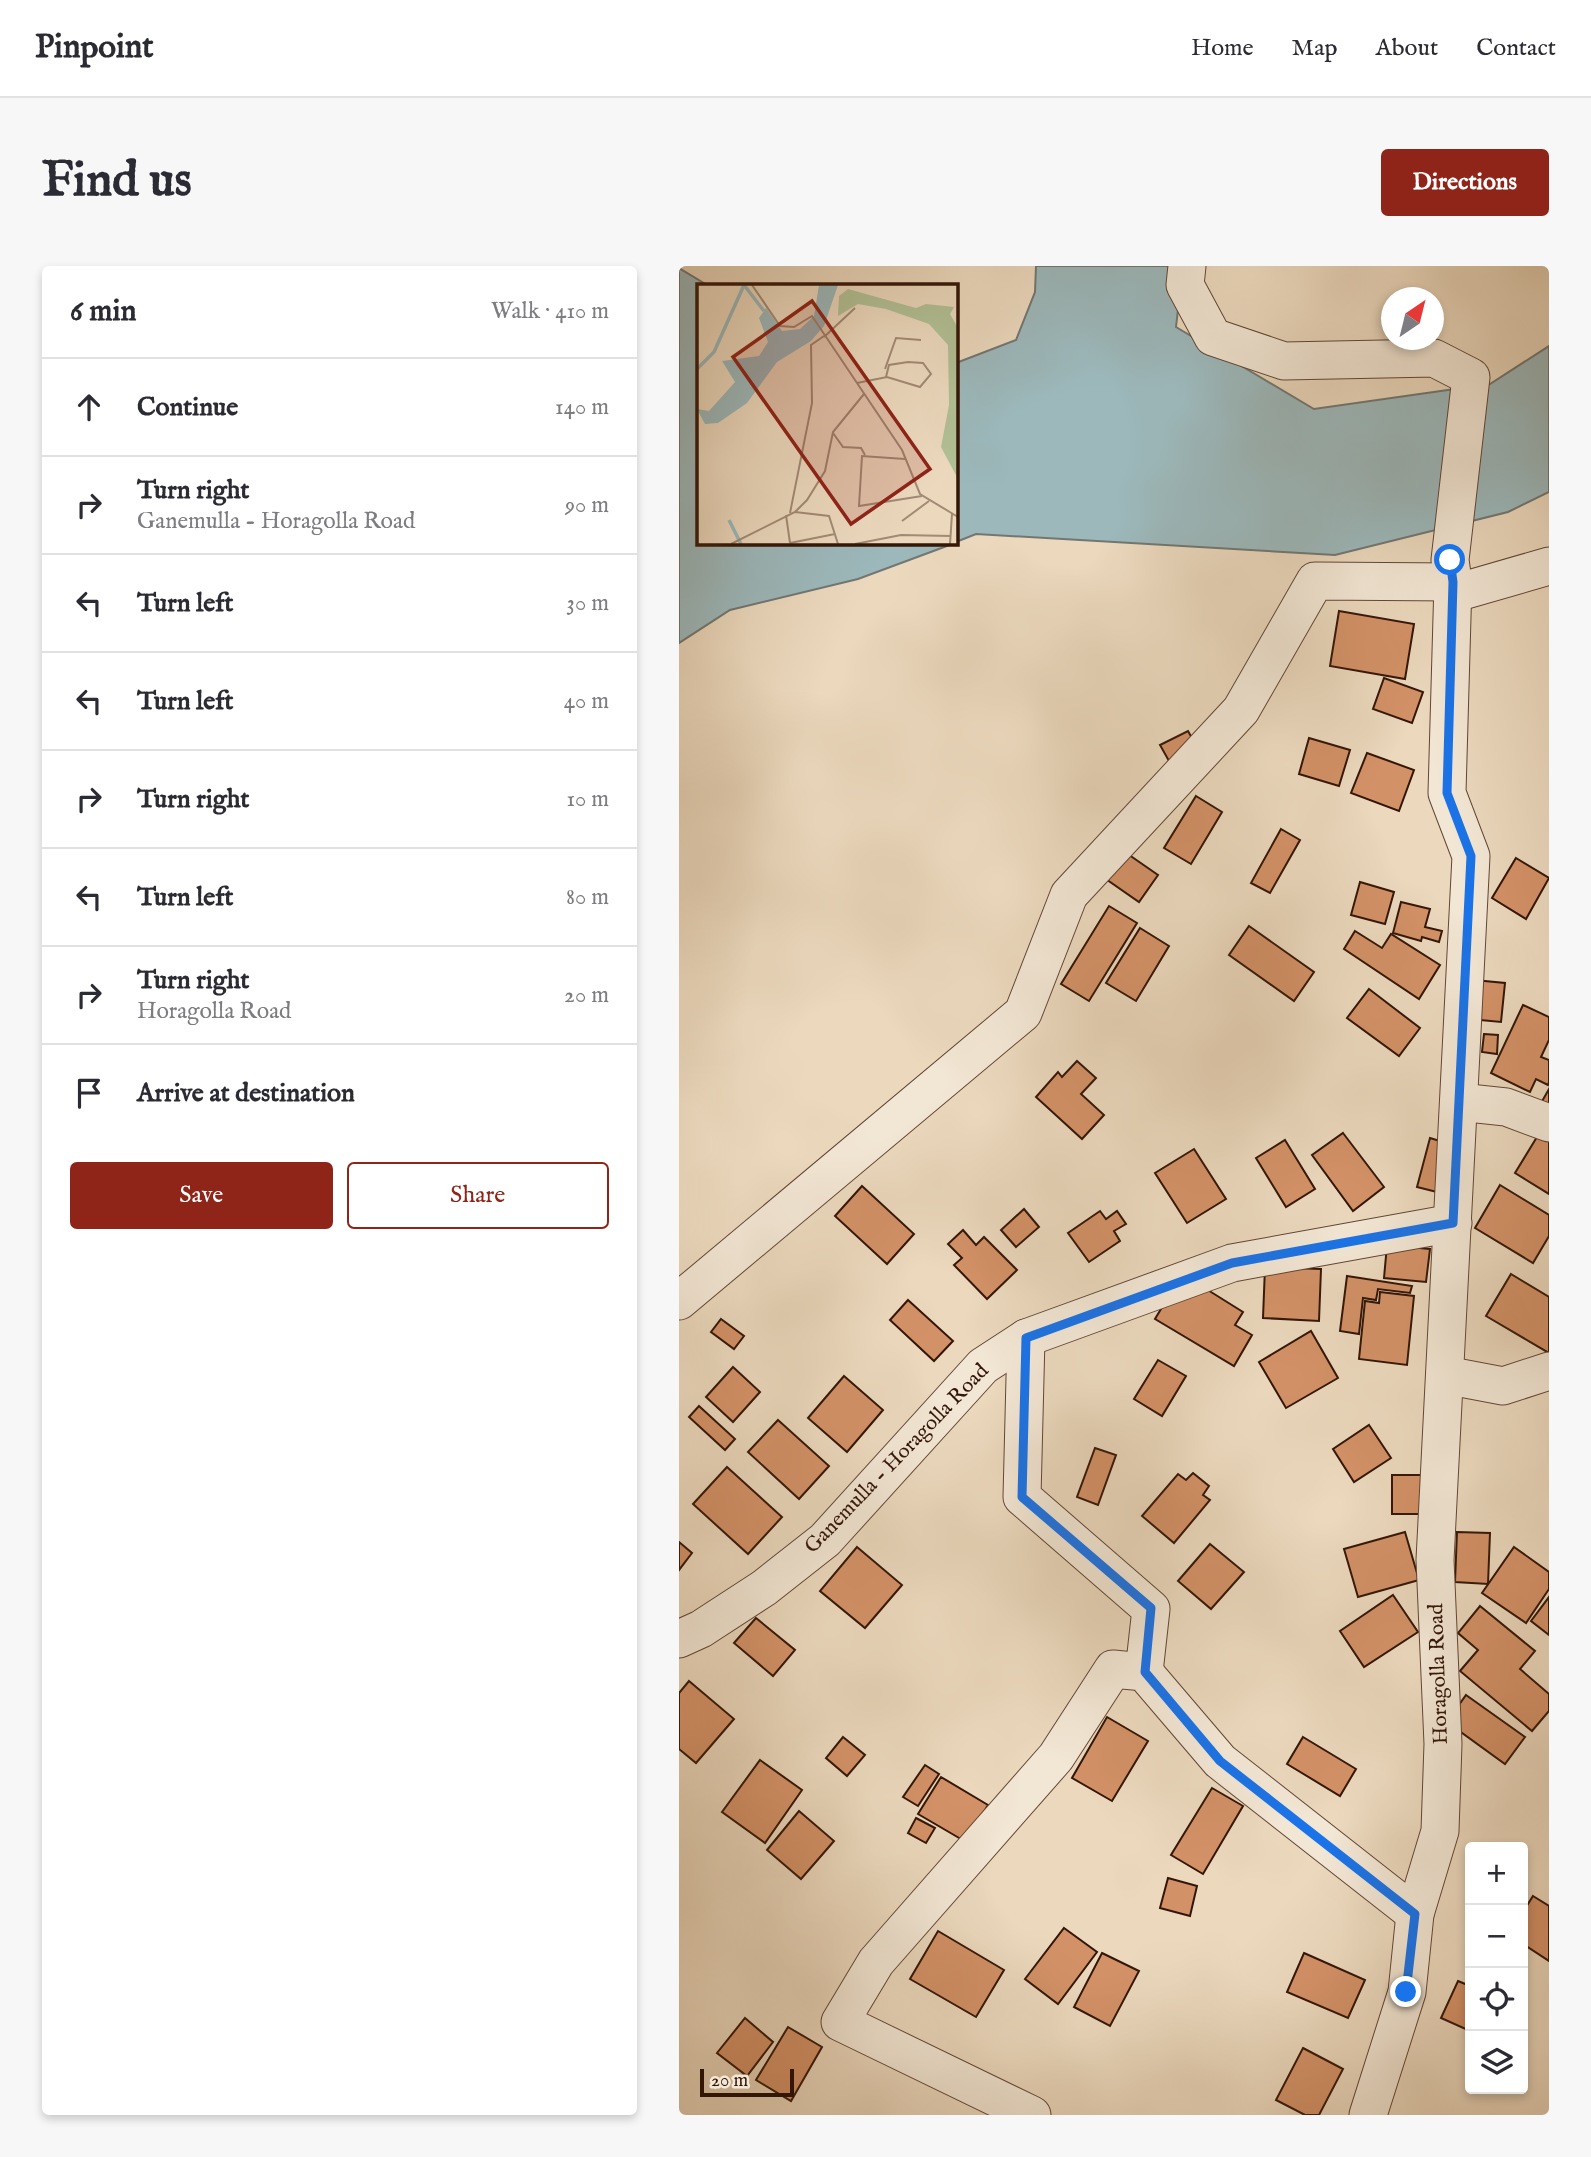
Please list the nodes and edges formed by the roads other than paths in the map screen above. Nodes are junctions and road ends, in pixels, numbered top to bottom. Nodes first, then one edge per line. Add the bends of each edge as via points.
1 (1188, 266) edge
2 (1549, 566) edge
3 (1452, 579) junction
4 (1459, 1102) junction
5 (1549, 1123) edge
6 (1453, 1223) junction
7 (679, 1301) edge
8 (1026, 1338) junction
9 (1549, 1371) edge
10 (1445, 1375) junction
11 (679, 1639) edge
12 (1145, 1672) junction
13 (1415, 1914) junction
14 (1032, 2115) edge
15 (1368, 2115) edge

1 - 3 street, Horagolla Road via 1185,285 1213,337 1284,361 1434,358 1471,377
2 - 3 street
3 - 4 street, Horagolla Road via 1447,793 1471,856
3 - 7 street via 1315,581 1241,710 1069,895 1023,1013
4 - 5 street via 1506,1107
4 - 6 street, Horagolla Road
6 - 8 street, Ganemulla - Horagolla Road via 1232,1263
6 - 10 street, Horagolla Road
8 - 11 street, Ganemulla - Horagolla Road via 983,1366 825,1540 764,1588
8 - 12 street via 1022,1497 1151,1608
9 - 10 street via 1503,1386
10 - 13 street, Horagolla Road via 1434,1560 1443,1744 1440,1830
12 - 13 street via 1220,1761
12 - 14 street via 1113,1669 1056,1757 876,1962 839,2022
13 - 15 street, Horagolla Road via 1406,1992

